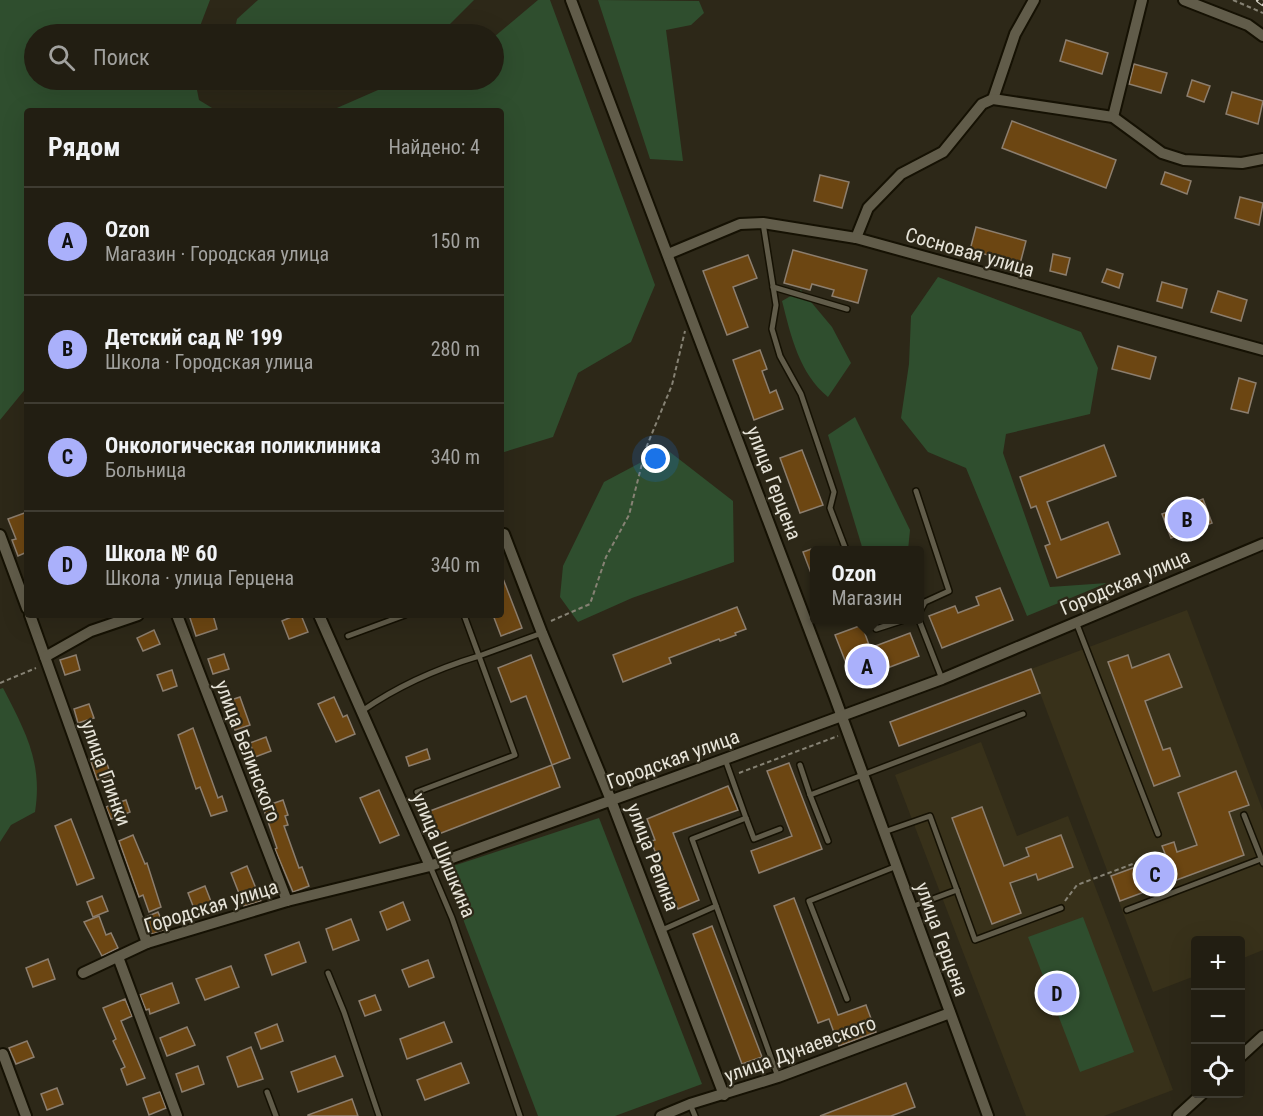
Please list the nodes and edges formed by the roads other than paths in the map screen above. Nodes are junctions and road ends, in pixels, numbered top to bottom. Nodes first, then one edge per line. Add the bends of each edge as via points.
1 (571, 0) edge
2 (1034, 0) edge
3 (1142, 0) edge
4 (1184, 0) edge
5 (1263, 36) edge
6 (993, 99) junction
7 (1113, 117) junction
8 (1263, 159) edge
9 (763, 223) junction
10 (856, 238) junction
11 (668, 254) junction
12 (773, 287) junction
13 (847, 309) dead end
14 (1263, 349) edge
15 (916, 491) dead end
16 (504, 534) dead end
17 (0, 535) edge
18 (1263, 544) edge
19 (844, 546) edge
20 (24, 600) edge
21 (924, 604) edge
22 (31, 618) edge
23 (129, 618) edge
24 (178, 618) edge
25 (320, 618) edge
26 (397, 618) edge
27 (465, 618) edge
28 (1076, 622) junction
29 (874, 624) edge
30 (892, 624) edge
31 (921, 624) edge
32 (542, 633) junction
33 (348, 636) dead end
34 (479, 656) junction
35 (46, 661) junction
36 (942, 679) junction
37 (361, 711) junction
38 (1023, 714) dead end
39 (841, 716) junction
40 (725, 759) junction
41 (800, 765) dead end
42 (863, 774) junction
43 (417, 792) dead end
44 (810, 795) junction
45 (612, 800) junction
46 (1244, 815) dead end
47 (746, 818) junction
48 (780, 829) dead end
49 (884, 832) junction
50 (1158, 834) dead end
51 (828, 841) dead end
52 (1262, 861) edge
53 (430, 866) junction
54 (897, 866) junction
55 (957, 890) junction
56 (287, 901) junction
57 (716, 906) junction
58 (911, 907) junction
59 (1061, 908) road end
60 (1128, 910) dead end
61 (662, 930) junction
62 (147, 943) junction
63 (118, 957) junction
64 (83, 973) dead end
65 (328, 973) dead end
66 (847, 999) dead end
67 (950, 1013) junction
68 (1263, 1036) edge
69 (1245, 1052) edge
70 (3, 1054) dead end
71 (778, 1077) junction
72 (267, 1092) dead end
73 (724, 1095) junction
74 (1198, 1098) edge
75 (690, 1104) junction
76 (26, 1116) edge
77 (177, 1116) edge
78 (276, 1116) edge
79 (379, 1116) edge
80 (520, 1116) edge
81 (661, 1116) edge
82 (695, 1116) edge
83 (988, 1116) edge
84 (1178, 1116) edge

1 - 11 street, улица Герцена
2 - 6 street via 1015,34
3 - 7 street
4 - 5 street via 1248,25
6 - 7 street
6 - 10 street via 982,104 943,152 901,174 868,208
7 - 8 street via 1162,153 1184,160 1242,164
9 - 10 street, Сосновая улица
9 - 11 street, Сосновая улица via 740,224
9 - 12 lane
10 - 14 street, Сосновая улица
11 - 39 street, улица Герцена
12 - 13 lane
12 - 19 lane via 776,305 772,329 780,356 801,394 834,492 830,508
15 - 21 lane via 949,591
16 - 32 street, улица Репина
17 - 20 street
18 - 28 street, Городская улица
22 - 35 street, улица Глинки
23 - 35 street via 91,631
24 - 56 street, улица Белинского
25 - 37 street, улица Шишкина
26 - 33 lane
27 - 34 lane
28 - 36 street, Городская улица
28 - 50 lane
29 - 30 lane via 876,629
31 - 36 lane
32 - 34 lane
32 - 45 street, улица Репина
34 - 37 lane via 433,670
34 - 43 lane via 515,755
35 - 62 street, улица Глинки
36 - 39 street, Городская улица
37 - 53 street, улица Шишкина
38 - 42 lane
39 - 40 street, Городская улица
39 - 42 street, улица Герцена
40 - 45 street, Городская улица
40 - 47 lane
41 - 44 lane
42 - 44 lane
42 - 49 street, улица Герцена
44 - 51 lane
45 - 53 street, Городская улица
45 - 61 street, улица Репина
46 - 52 lane
47 - 48 lane via 754,839
47 - 57 lane via 692,839
49 - 54 street, улица Герцена
49 - 55 lane via 930,816
52 - 60 lane
53 - 56 street, Городская улица
53 - 80 lane, улица Шишкина via 452,918
54 - 58 street, улица Герцена
54 - 66 lane via 809,901
55 - 58 lane
55 - 59 lane via 975,940
56 - 62 street, Городская улица
57 - 61 lane
57 - 71 lane
58 - 67 street, улица Герцена
61 - 73 street, улица Репина
62 - 63 street, Городская улица
63 - 64 street, Городская улица
63 - 77 street
65 - 79 lane
67 - 71 street, улица Дунаевского
67 - 83 street, улица Герцена
68 - 69 street
70 - 76 street
71 - 73 street, улица Дунаевского
72 - 78 lane
73 - 75 street, улица Дунаевского
74 - 84 street
75 - 81 street, улица Дунаевского
75 - 82 lane

